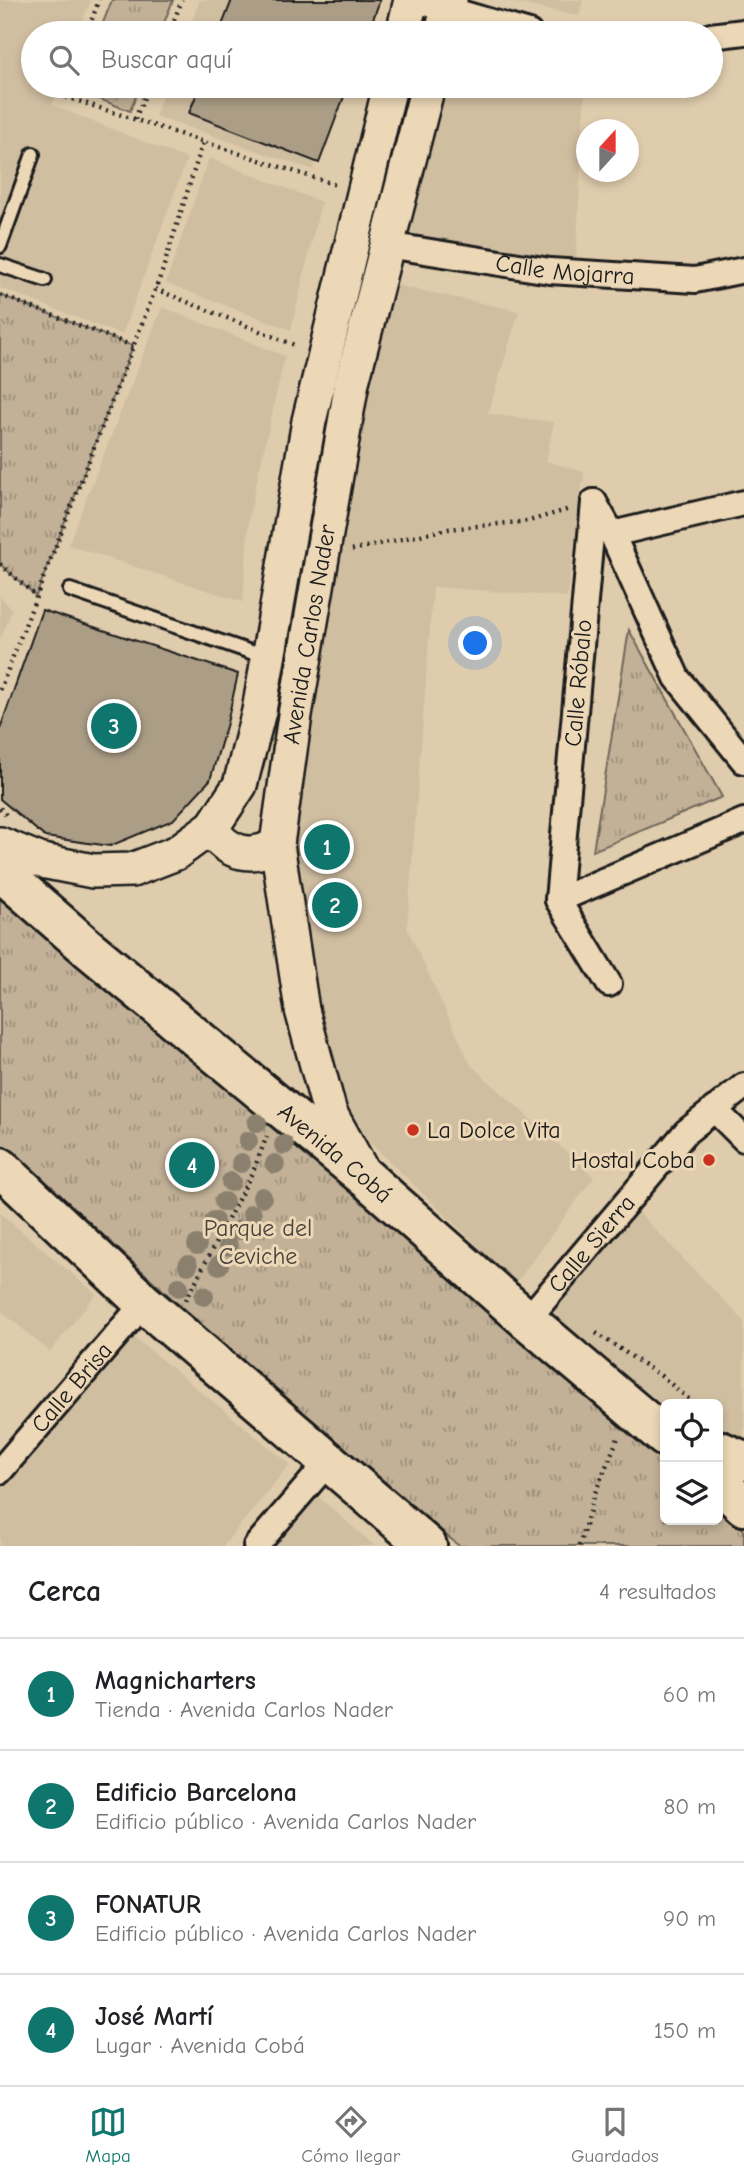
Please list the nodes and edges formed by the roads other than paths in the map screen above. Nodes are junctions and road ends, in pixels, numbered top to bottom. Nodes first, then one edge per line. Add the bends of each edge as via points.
1 (414, 0) edge
2 (447, 14) edge
3 (407, 21) edge
4 (477, 21) edge
5 (744, 32) edge
6 (723, 35) edge
7 (387, 98) edge
8 (425, 98) edge
9 (33, 154) dead end
10 (387, 245) junction
11 (0, 246) edge
12 (0, 265) edge
13 (744, 270) edge
14 (45, 280) dead end
15 (744, 503) edge
16 (611, 534) junction
17 (70, 590) dead end
18 (268, 658) junction
19 (744, 761) edge
20 (744, 821) edge
21 (213, 826) junction
22 (0, 844) edge
23 (277, 844) junction
24 (0, 871) edge
25 (558, 900) junction
26 (608, 984) dead end
27 (744, 1086) edge
28 (714, 1110) junction
29 (744, 1139) edge
30 (0, 1167) edge
31 (367, 1179) junction
32 (157, 1313) junction
33 (527, 1320) junction
34 (651, 1422) edge
35 (723, 1452) edge
36 (329, 1461) junction
37 (744, 1461) edge
38 (0, 1472) edge
39 (723, 1487) edge
40 (744, 1506) edge
41 (256, 1546) edge
42 (427, 1546) edge

1 - 2 street
1 - 3 street
2 - 4 street
5 - 6 street
7 - 18 street, Avenida Carlos Nader via 309,421
8 - 10 street, Avenida Carlos Nader
9 - 11 lane
10 - 13 street, Calle Mojarra via 550,271 695,280
10 - 23 street, Avenida Carlos Nader via 352,382
12 - 14 lane
15 - 16 street
16 - 19 street via 677,678
16 - 25 street, Calle Róbalo via 594,502
17 - 18 lane
18 - 21 street, Avenida Carlos Nader via 240,785
20 - 25 street
21 - 22 street, Avenida Carlos Nader via 176,853 132,870 93,871 42,861
21 - 23 street via 218,839 234,851 257,853
23 - 31 street, Avenida Carlos Nader via 302,1010 330,1113
24 - 31 main road, Avenida Cobá
25 - 26 street
27 - 28 street, Calle Sierra
28 - 29 street
28 - 33 street, Calle Sierra via 686,1132
30 - 32 main road
31 - 33 main road, Avenida Cobá
32 - 36 main road
32 - 38 street, Calle Brisa
33 - 34 main road, Avenida Cobá
35 - 37 main road
36 - 41 street
36 - 42 main road
39 - 40 main road

